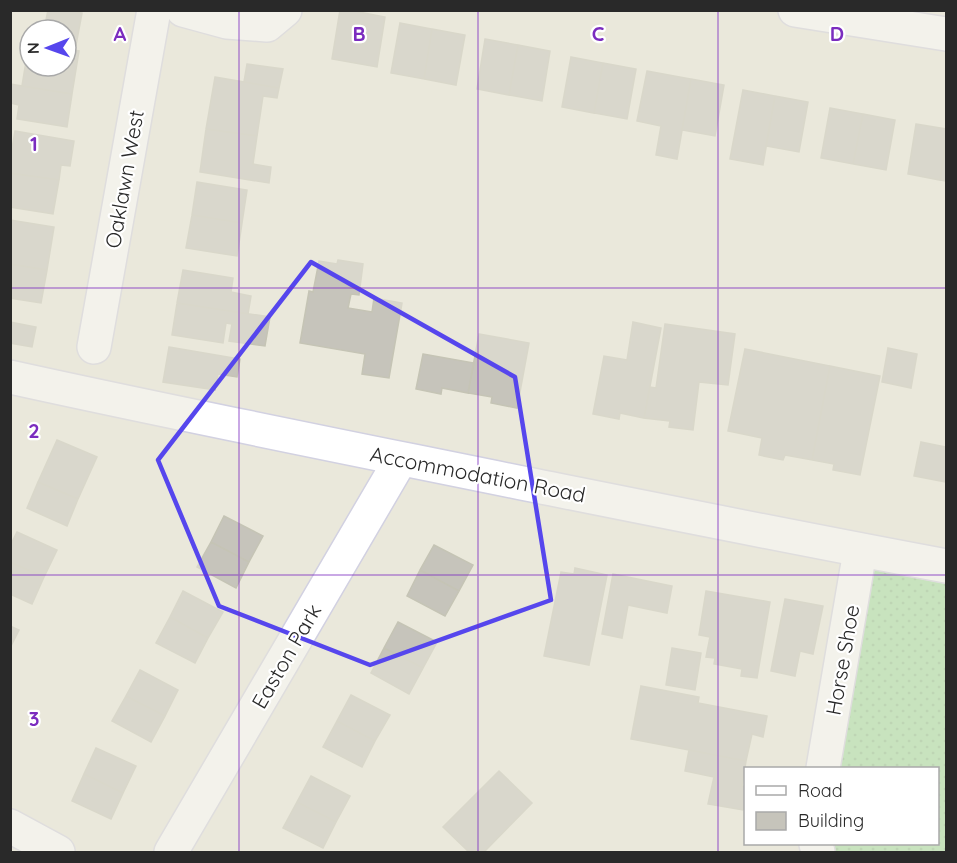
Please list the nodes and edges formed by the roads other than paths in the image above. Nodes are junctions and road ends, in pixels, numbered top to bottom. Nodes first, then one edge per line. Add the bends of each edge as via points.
1 (154, 10) edge
2 (183, 10) edge
3 (285, 10) edge
4 (795, 10) edge
5 (946, 34) edge
6 (94, 347) dead end
7 (10, 377) edge
8 (401, 459) junction
9 (860, 551) junction
10 (946, 566) edge
11 (824, 767) edge
12 (10, 826) edge
13 (58, 852) edge
14 (171, 852) edge

1 - 6 street, Oaklawn West
2 - 3 street via 227,22 267,26
4 - 5 street
7 - 8 street, Accommodation Road
8 - 9 street, Accommodation Road
8 - 14 street, Easton Park
9 - 10 street, Accommodation Road
9 - 11 street, Horse Shoe
12 - 13 street

